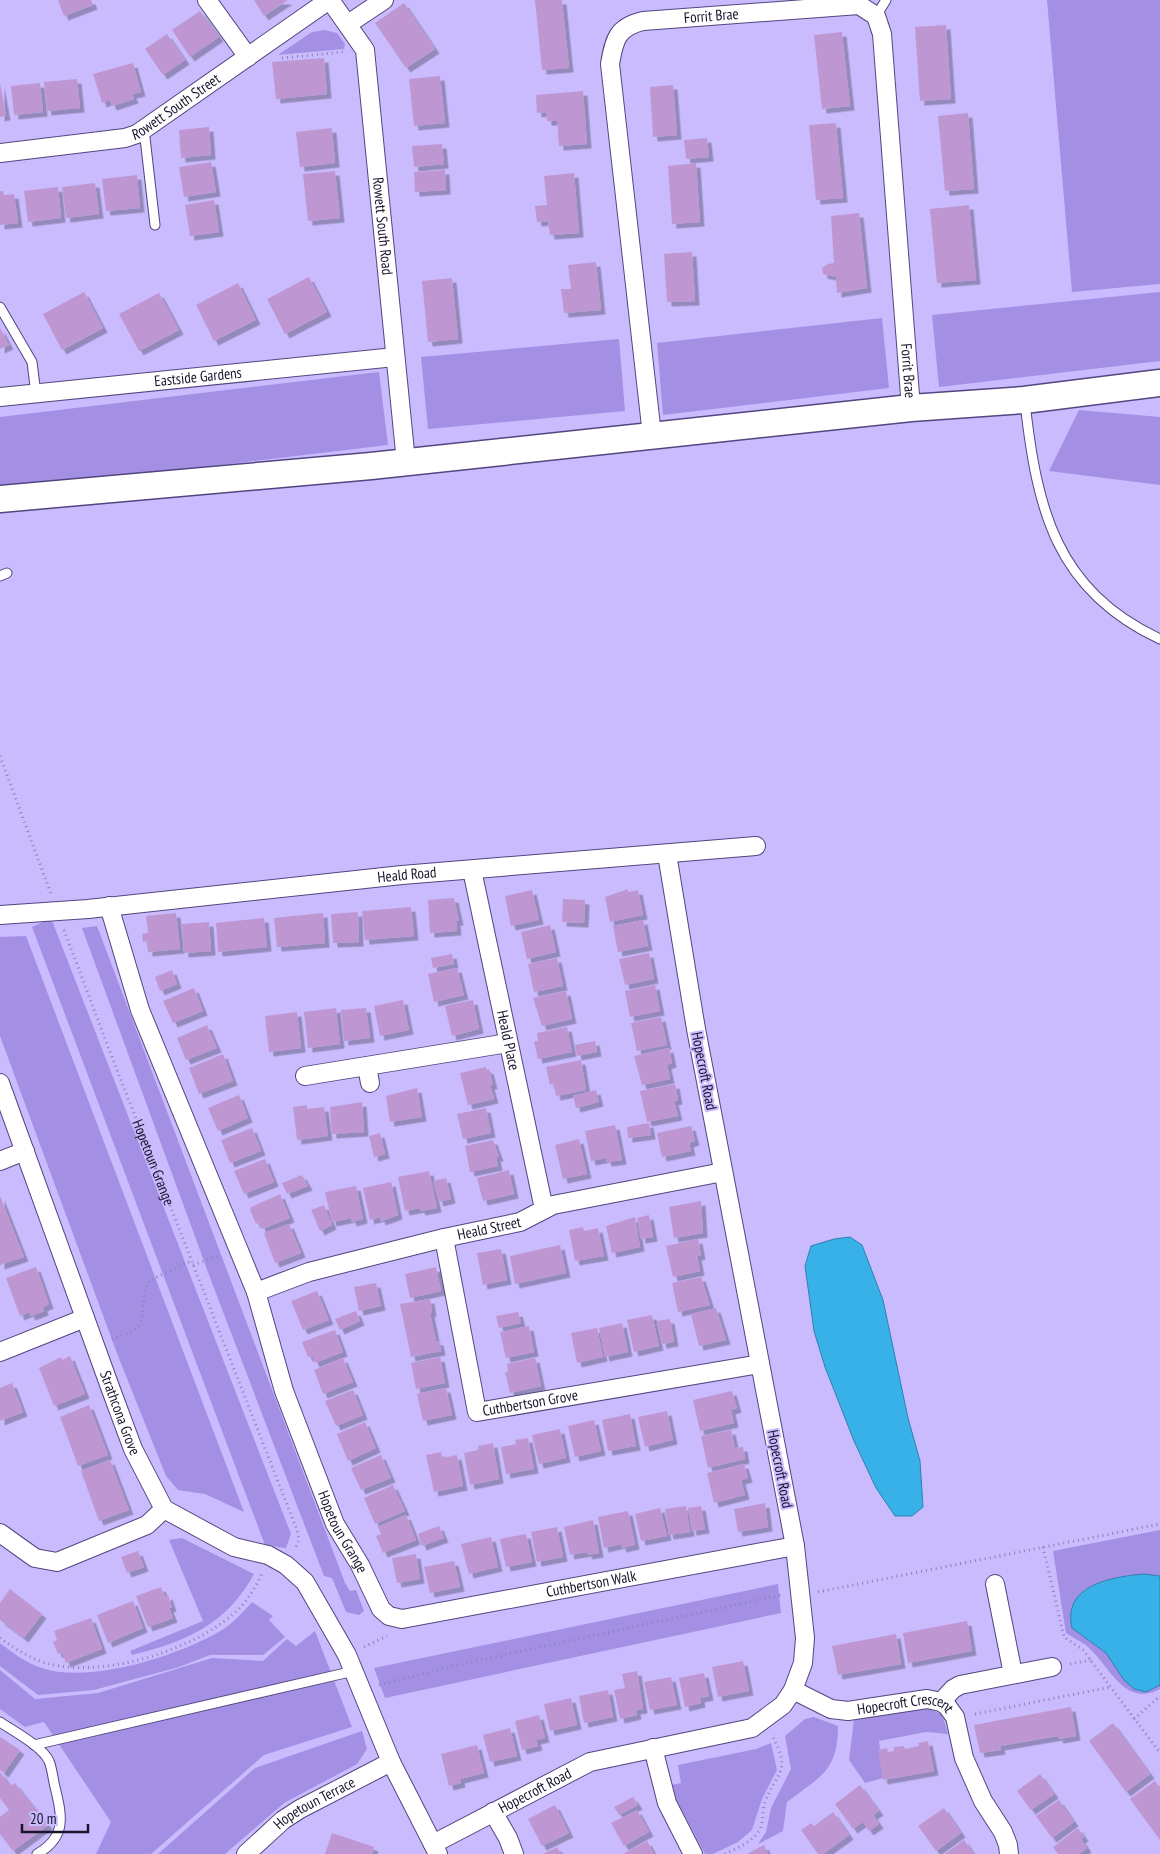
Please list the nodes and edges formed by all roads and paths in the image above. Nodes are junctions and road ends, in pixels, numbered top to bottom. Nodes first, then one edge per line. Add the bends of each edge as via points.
1 (207, 0) edge
2 (330, 0) edge
3 (384, 0) edge
4 (886, 0) edge
5 (876, 16) junction
6 (348, 24) junction
7 (365, 50) junction
8 (248, 57) junction
9 (275, 58) dead end
10 (144, 129) junction
11 (0, 153) edge
12 (155, 225) dead end
13 (0, 307) edge
14 (395, 357) junction
15 (1160, 383) edge
16 (36, 394) junction
17 (0, 397) edge
18 (1024, 400) junction
19 (911, 408) junction
20 (652, 435) junction
21 (406, 462) junction
22 (0, 498) edge
23 (1160, 639) edge
24 (0, 756) edge
25 (756, 846) dead end
26 (667, 854) junction
27 (472, 870) junction
28 (109, 906) junction
29 (57, 912) junction
30 (0, 915) edge
31 (508, 1043) junction
32 (305, 1076) dead end
33 (0, 1083) edge
34 (25, 1151) junction
35 (0, 1161) edge
36 (723, 1172) junction
37 (544, 1210) junction
38 (444, 1238) junction
39 (192, 1261) junction
40 (256, 1292) junction
41 (85, 1318) junction
42 (95, 1345) junction
43 (0, 1352) edge
44 (760, 1364) junction
45 (164, 1509) junction
46 (1160, 1524) edge
47 (0, 1533) edge
48 (795, 1546) junction
49 (1043, 1548) junction
50 (286, 1566) junction
51 (995, 1584) dead end
52 (808, 1592) junction
53 (389, 1616) joint
54 (0, 1638) edge
55 (350, 1663) junction
56 (1052, 1667) dead end
57 (1013, 1674) junction
58 (1111, 1687) junction
59 (361, 1690) junction
60 (793, 1690) junction
61 (1160, 1696) edge
62 (941, 1702) junction
63 (954, 1717) junction
64 (1134, 1719) junction
65 (764, 1721) junction
66 (0, 1722) edge
67 (34, 1745) junction
68 (653, 1748) junction
69 (1160, 1753) edge
70 (391, 1762) junction
71 (493, 1812) junction
72 (436, 1849) edge
73 (37, 1854) edge
74 (246, 1854) edge
75 (514, 1854) edge
76 (692, 1854) edge
77 (725, 1854) edge
78 (1009, 1854) edge

1 - 8 street
2 - 6 street, Rowett South Road
2 - 8 street, Rowett South Street
3 - 6 street
4 - 5 lane
5 - 19 street, Forrit Brae via 882,34
5 - 20 street, Forrit Brae via 859,5 643,21 630,24 614,40 610,64
6 - 7 street, Rowett South Road
7 - 9 path
7 - 14 street, Rowett South Road
8 - 10 street, Rowett South Street
10 - 11 street, Rowett South Street via 125,138
10 - 12 lane
13 - 16 lane via 32,362
14 - 16 street, Eastside Gardens
14 - 21 street, Rowett South Road
15 - 18 street
16 - 17 street, Eastside Gardens
18 - 19 street
18 - 23 lane via 1039,493 1060,548 1077,575 1104,603
19 - 20 street
20 - 21 street
21 - 22 street
24 - 29 path, Hopetoun Grange
25 - 26 street, Heald Road
26 - 27 street, Heald Road
26 - 36 street, Hopecroft Road
27 - 28 street, Heald Road
27 - 31 street, Heald Place
28 - 29 street, Heald Road
28 - 40 street, Hopetoun Grange via 140,1010
29 - 30 street, Heald Road
29 - 39 path, Hopetoun Grange
31 - 32 street via 368,1074
31 - 37 street, Heald Place
33 - 34 street, Strathcona Grove
34 - 35 street
34 - 41 street, Strathcona Grove
36 - 37 street, Heald Street via 553,1204
36 - 44 street, Hopecroft Road
37 - 38 street, Heald Street via 520,1222
38 - 40 street, Heald Street via 308,1272
38 - 44 street, Cuthbertson Grove via 477,1412
39 - 42 path via 150,1280 146,1286 140,1324 135,1330
39 - 50 path, Hopetoun Grange via 297,1530 299,1540
40 - 53 street, Hopetoun Grange via 284,1391 334,1524 360,1565 381,1609
41 - 42 street, Strathcona Grove
41 - 43 street
42 - 45 street, Strathcona Grove via 133,1449
44 - 48 street, Hopecroft Road
45 - 47 street via 146,1525 57,1562 35,1558
45 - 50 street via 234,1547 268,1555
46 - 49 path
48 - 52 street, Hopecroft Road
48 - 53 street, Cuthbertson Walk via 402,1619
49 - 52 path
49 - 58 path via 1060,1630 1064,1637 1083,1650
50 - 54 path via 279,1579 264,1570 244,1603 209,1632 176,1647 131,1661 66,1668 22,1653
50 - 55 street via 306,1582
51 - 57 street
52 - 59 path via 462,1664
52 - 60 street, Hopecroft Road via 803,1663
55 - 59 street
55 - 67 lane
56 - 57 street
57 - 62 street via 960,1685
58 - 63 path
58 - 64 path
59 - 70 street
60 - 62 street, Hopecroft Crescent via 831,1709 848,1711 927,1699
60 - 65 street, Hopecroft Road via 783,1705
61 - 64 path
62 - 63 street, Hopecroft Crescent
63 - 78 street, Hopecroft Crescent via 964,1758 983,1802 1003,1832
64 - 69 path
65 - 68 street, Hopecroft Road via 738,1733
65 - 77 path via 778,1746 782,1772 765,1802 760,1829 746,1843
66 - 67 lane
67 - 73 lane via 48,1760 62,1826 49,1847
68 - 71 street, Hopecroft Road via 590,1762
68 - 76 street via 667,1803
70 - 72 street
70 - 74 street, Hopetoun Terrace via 300,1809
71 - 72 street, Hopecroft Road
71 - 75 street

